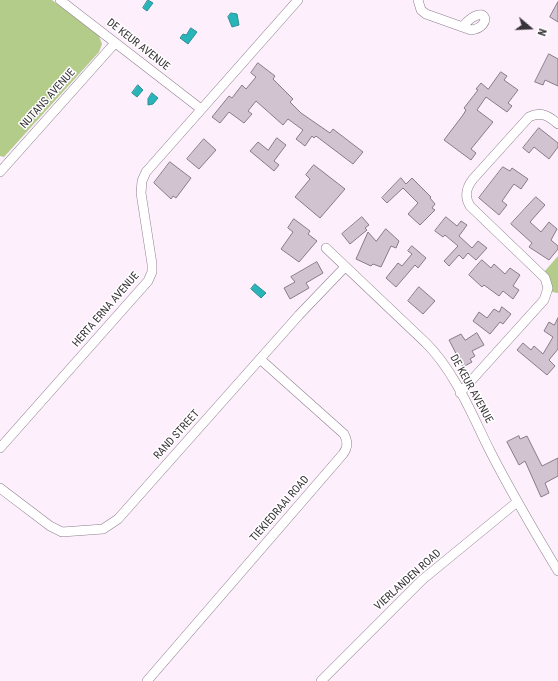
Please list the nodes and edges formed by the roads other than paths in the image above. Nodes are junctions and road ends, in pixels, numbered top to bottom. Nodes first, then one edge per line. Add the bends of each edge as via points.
1 (60, 0) edge
2 (298, 0) edge
3 (418, 0) edge
4 (463, 26) dead end
5 (115, 42) junction
6 (201, 110) junction
7 (558, 124) edge
8 (0, 172) edge
9 (326, 248) dead end
10 (345, 267) junction
11 (260, 359) junction
12 (460, 393) junction
13 (0, 448) edge
14 (0, 488) edge
15 (517, 502) junction
16 (558, 571) edge
17 (146, 681) edge
18 (320, 681) edge

1 - 5 street, DE KEUR AVENUE
2 - 6 street, HERTA ERNA AVENUE
3 - 4 street via 420,10 426,14
5 - 6 street, DE KEUR AVENUE
5 - 8 street, NUTANS AVENUE
6 - 13 street, HERTA ERNA AVENUE via 149,168 142,181 141,192 152,268 148,281
7 - 12 street via 545,115 536,114 529,117 467,188 466,195 470,206 545,278 548,288 544,300
9 - 10 street, DE KEUR AVENUE
10 - 11 street, RAND STREET
10 - 12 street, DE KEUR AVENUE via 435,352
11 - 14 street, RAND STREET via 118,519 108,527 82,532 59,531
11 - 17 street, TIEKIEDRAAI ROAD via 344,434 347,447
12 - 15 street, DE KEUR AVENUE
15 - 16 street, DE KEUR AVENUE
15 - 18 street, VIERLANDEN ROAD via 422,580

